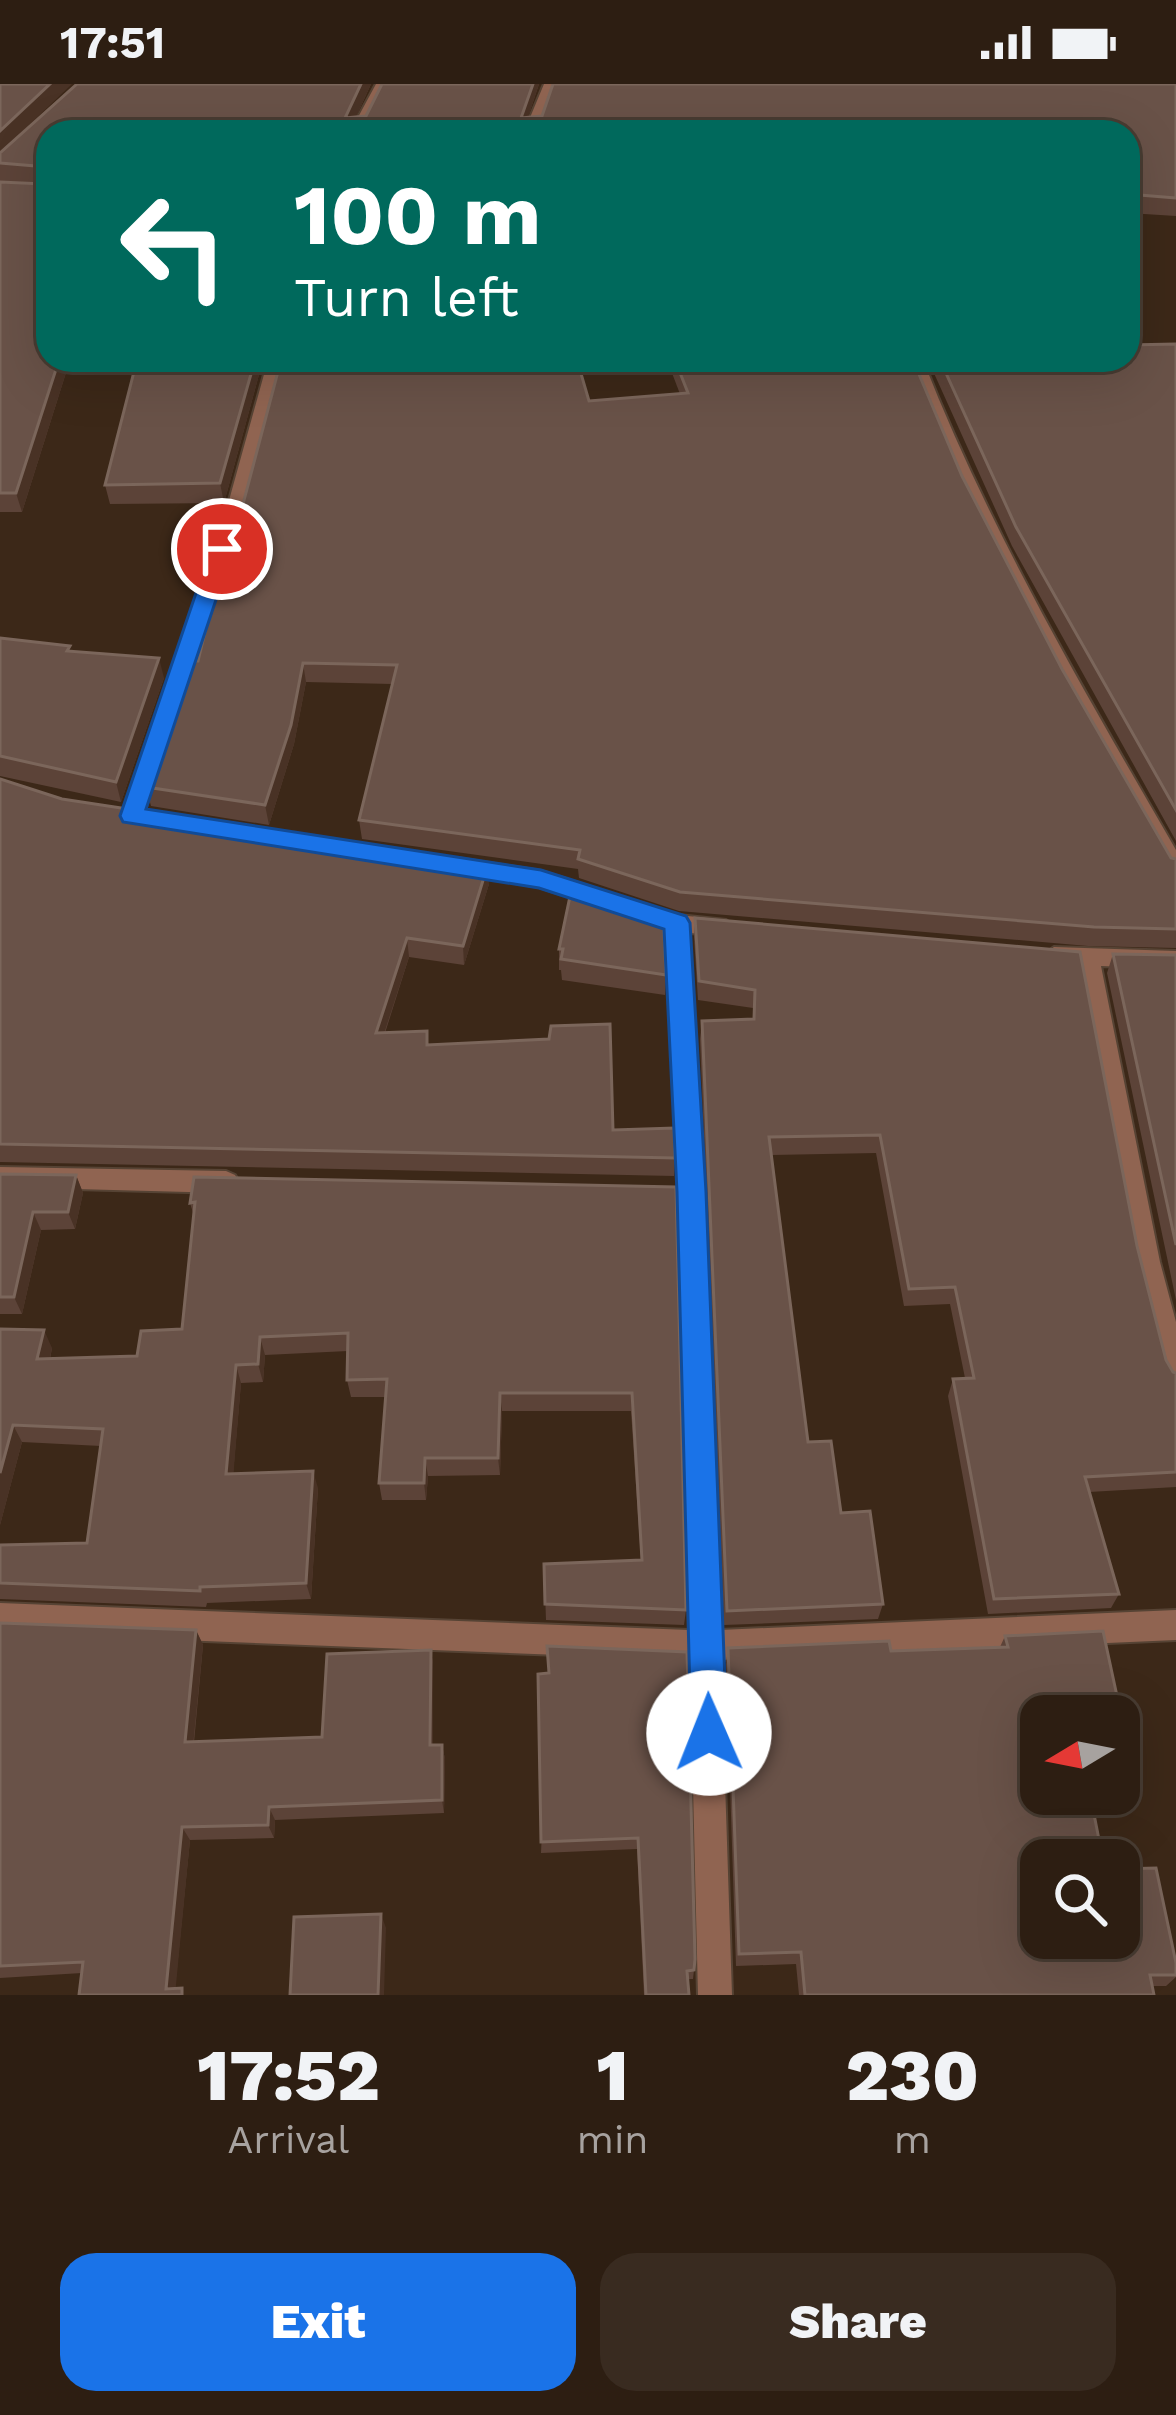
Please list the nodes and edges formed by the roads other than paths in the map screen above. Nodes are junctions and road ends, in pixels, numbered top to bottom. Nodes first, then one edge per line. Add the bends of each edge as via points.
1 (382, 84) edge
2 (551, 84) edge
3 (363, 120) edge
4 (536, 120) edge
5 (272, 372) edge
6 (920, 372) edge
7 (132, 816) edge
8 (427, 861) edge
9 (1176, 869) edge
10 (677, 923) junction
11 (744, 930) edge
12 (1019, 954) edge
13 (1088, 959) junction
14 (1176, 960) edge
15 (0, 1177) edge
16 (262, 1183) edge
17 (1176, 1376) edge
18 (0, 1618) edge
19 (1176, 1625) edge
20 (707, 1646) junction
21 (715, 1995) edge

1 - 3 street
2 - 4 street
5 - 7 street via 237,504
6 - 9 street via 1052,652
8 - 10 street via 541,879
10 - 11 street
10 - 20 street via 680,1192
12 - 13 street
13 - 14 street
13 - 17 street
15 - 16 street
18 - 20 street
19 - 20 street
20 - 21 street

